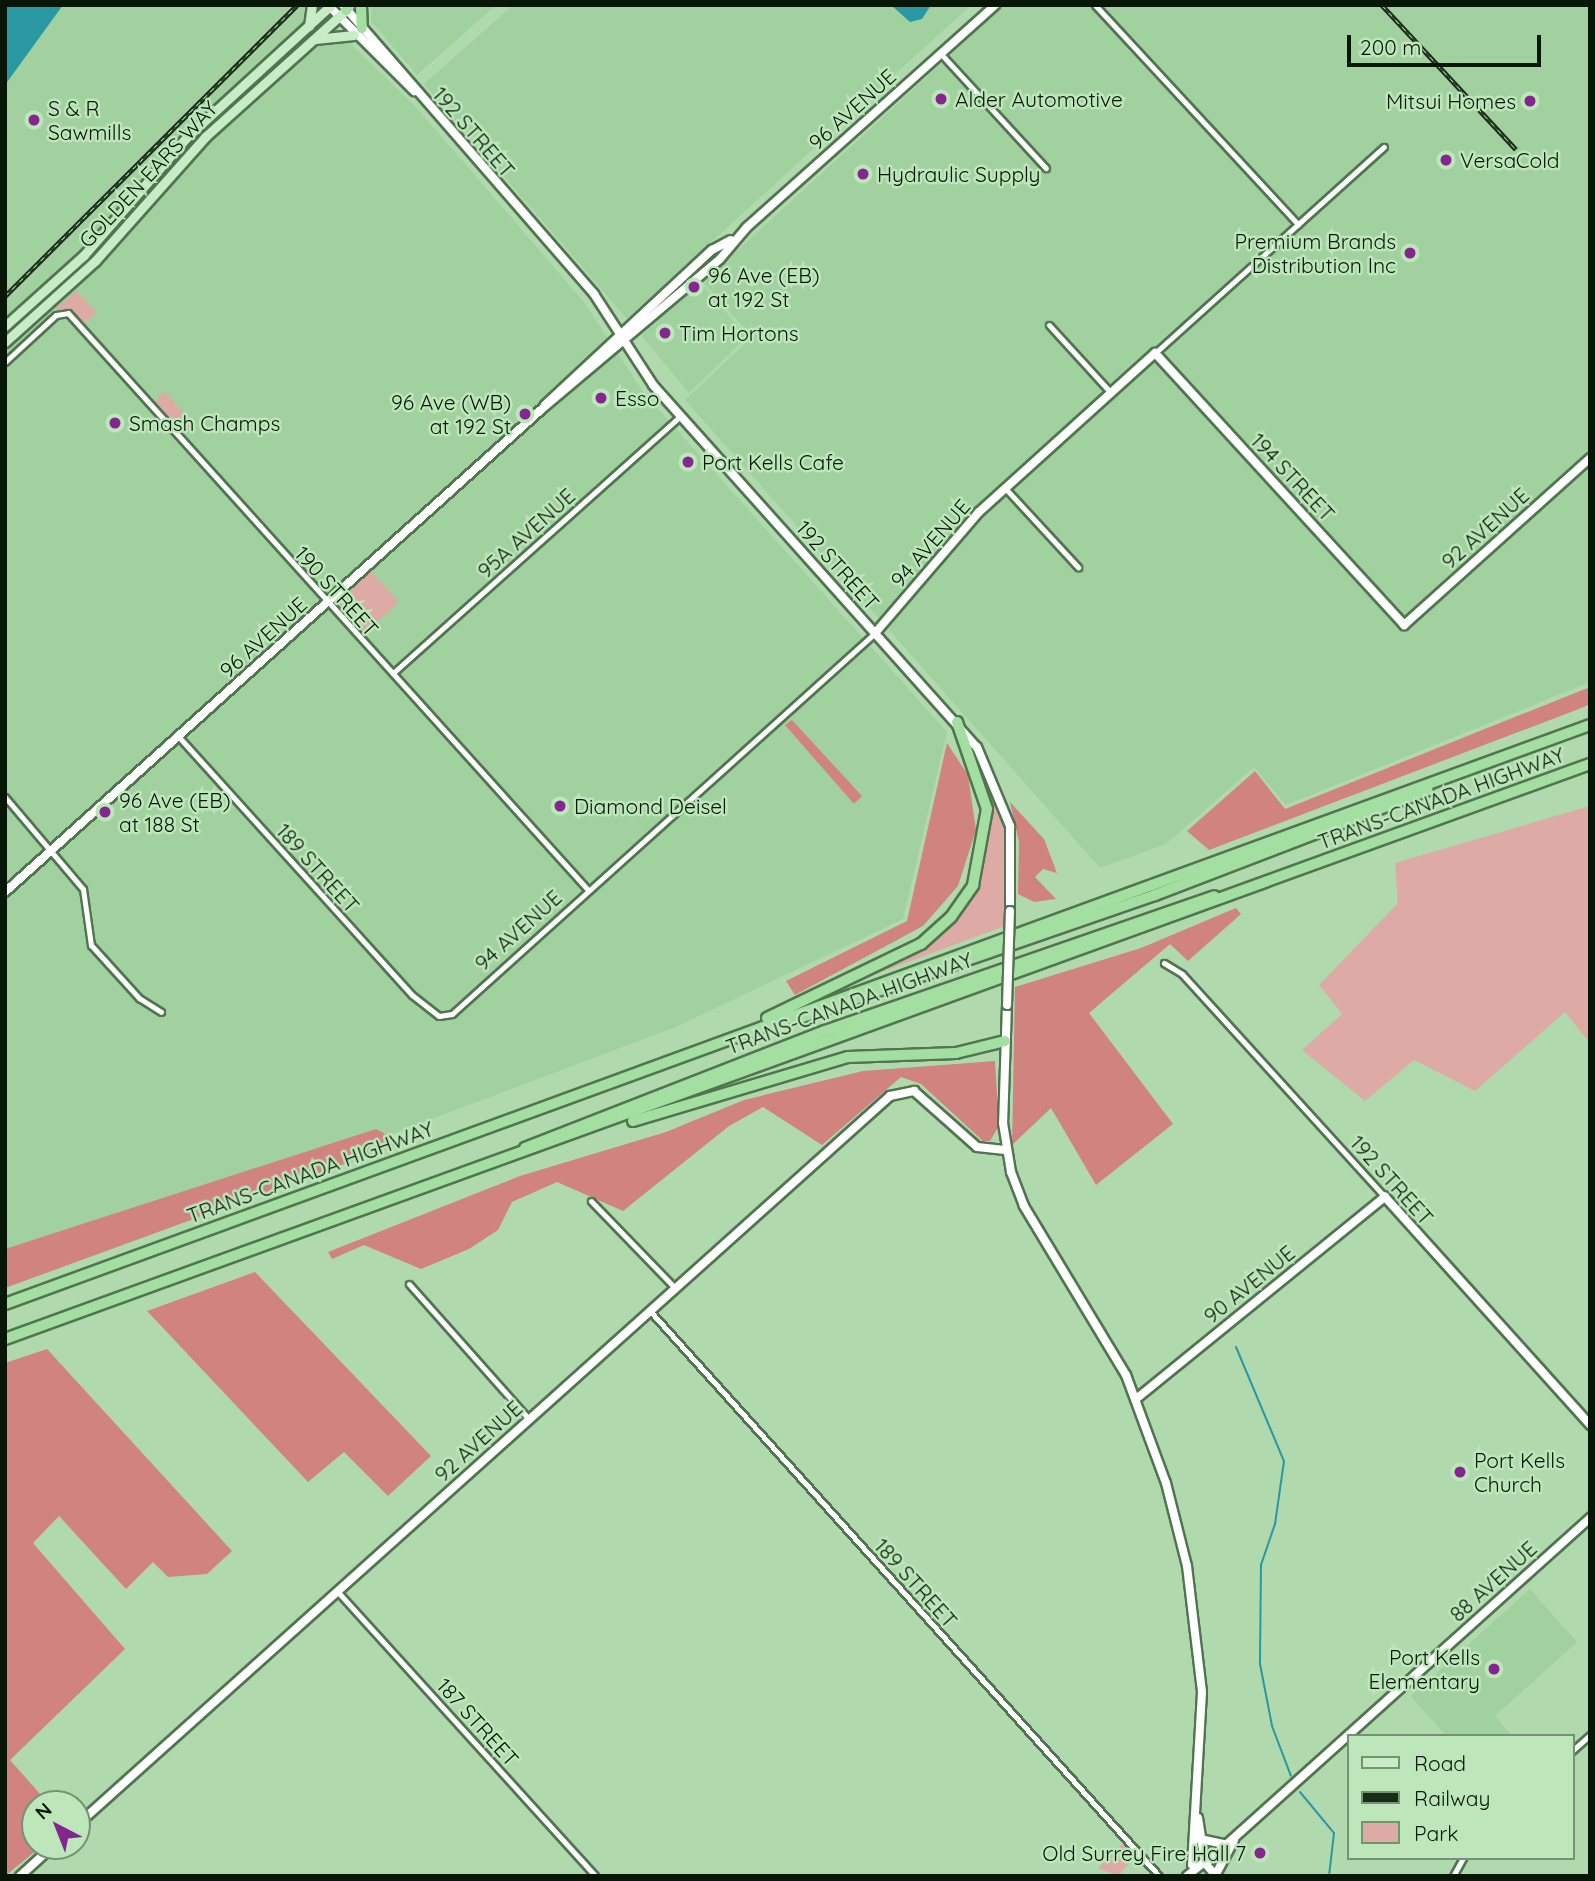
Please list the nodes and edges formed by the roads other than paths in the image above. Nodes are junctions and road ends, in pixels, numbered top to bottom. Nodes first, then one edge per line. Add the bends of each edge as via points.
1 (313, 5) edge
2 (361, 5) edge
3 (995, 5) edge
4 (1095, 5) edge
5 (330, 6) edge
6 (344, 9) edge
7 (309, 26) junction
8 (358, 31) junction
9 (315, 39) junction
10 (941, 54) junction
11 (1384, 147) dead end
12 (1046, 168) dead end
13 (1298, 224) junction
14 (734, 239) junction
15 (1049, 325) dead end
16 (5, 326) edge
17 (618, 335) junction
18 (5, 342) edge
19 (624, 343) junction
20 (1155, 353) junction
21 (5, 362) edge
22 (1111, 393) junction
23 (543, 408) junction
24 (680, 416) junction
25 (1590, 458) edge
26 (1005, 488) junction
27 (1078, 567) dead end
28 (326, 603) junction
29 (1404, 625) joint
30 (876, 632) junction
31 (393, 673) junction
32 (957, 722) junction
33 (1590, 725) edge
34 (178, 736) junction
35 (1590, 764) edge
36 (5, 797) edge
37 (52, 850) junction
38 (1304, 867) junction
39 (588, 890) junction
40 (5, 892) edge
41 (1164, 963) dead end
42 (161, 1012) dead end
43 (439, 1016) joint
44 (1005, 1041) junction
45 (713, 1045) junction
46 (605, 1126) junction
47 (1005, 1150) junction
48 (412, 1193) junction
49 (1385, 1197) junction
50 (591, 1201) dead end
51 (409, 1284) dead end
52 (675, 1288) junction
53 (5, 1304) edge
54 (650, 1311) junction
55 (5, 1339) edge
56 (1136, 1399) junction
57 (529, 1419) junction
58 (1590, 1425) edge
59 (1590, 1518) edge
60 (337, 1591) junction
61 (1350, 1734) edge
62 (1590, 1735) edge
63 (1346, 1738) edge
64 (1574, 1749) edge
65 (91, 1812) edge
66 (1197, 1815) junction
67 (1200, 1839) junction
68 (1234, 1839) junction
69 (1224, 1844) junction
70 (38, 1860) edge
71 (1462, 1860) edge
72 (1206, 1862) junction
73 (1188, 1873) edge
74 (1216, 1875) edge
75 (20, 1876) edge
76 (595, 1876) edge
77 (1159, 1876) edge
78 (1453, 1876) edge

1 - 7 main road
2 - 8 highway
3 - 10 main road, 96 AVENUE
4 - 13 street
5 - 6 main road, 192 STREET
5 - 7 main road, GOLDEN EARS WAY
6 - 8 main road, 192 STREET
6 - 9 main road, GOLDEN EARS WAY
7 - 16 main road, GOLDEN EARS WAY via 187,137 84,255
8 - 9 main road
8 - 17 main road, 192 STREET via 594,294
9 - 18 main road, GOLDEN EARS WAY via 205,137 94,261
10 - 12 street
10 - 14 main road, 96 AVENUE
11 - 13 street, 94 AVENUE
13 - 20 street, 94 AVENUE
14 - 17 main road, 96 AVENUE via 712,250
14 - 19 main road, 96 AVENUE via 720,259
15 - 22 street
17 - 19 main road, 192 STREET
17 - 23 main road, 96 AVENUE
19 - 23 main road, 96 AVENUE
19 - 24 main road, 192 STREET
20 - 22 main road, 94 AVENUE
20 - 29 main road, 194 STREET
21 - 28 street, 190 STREET via 65,312
22 - 26 main road, 94 AVENUE
23 - 28 main road, 96 AVENUE
24 - 30 main road, 192 STREET
24 - 31 street, 95A AVENUE
25 - 29 main road, 92 AVENUE
26 - 27 street
26 - 30 main road, 94 AVENUE
28 - 31 street, 190 STREET
28 - 34 main road, 96 AVENUE
30 - 32 main road, 192 STREET
30 - 39 street, 94 AVENUE
31 - 39 street, 190 STREET
32 - 44 main road, 192 STREET, bridge via 988,765 1005,805 1010,911
32 - 45 highway via 987,808 973,885 951,917 921,944
33 - 45 highway, TRANS-CANADA HIGHWAY
34 - 37 main road, 96 AVENUE
34 - 43 street, 189 STREET via 420,1003
35 - 38 highway, TRANS-CANADA HIGHWAY
36 - 37 street
37 - 40 main road, 96 AVENUE
37 - 42 street via 84,891 91,945 139,998
38 - 46 highway, TRANS-CANADA HIGHWAY
38 - 48 highway, TRANS-CANADA HIGHWAY via 825,1031
39 - 43 street, 94 AVENUE via 452,1014
41 - 49 street, 192 STREET via 1182,974
44 - 46 highway via 956,1053 848,1057
44 - 47 main road, 192 STREET
45 - 53 highway, TRANS-CANADA HIGHWAY
46 - 48 highway, TRANS-CANADA HIGHWAY
47 - 52 main road, 92 AVENUE via 977,1147 907,1089 890,1096
47 - 56 main road, 192 STREET via 1019,1196 1107,1336
48 - 55 highway, TRANS-CANADA HIGHWAY
49 - 56 main road, 90 AVENUE
49 - 58 main road, 192 STREET
50 - 52 street
51 - 57 street
52 - 54 main road, 92 AVENUE
54 - 57 main road, 92 AVENUE
54 - 77 street, 189 STREET
56 - 66 main road, 192 STREET via 1166,1483 1194,1608 1202,1692
57 - 60 main road, 92 AVENUE
59 - 61 main road, 88 AVENUE
60 - 65 main road, 92 AVENUE
60 - 76 street, 187 STREET
62 - 64 street
63 - 68 main road, 88 AVENUE
66 - 67 main road
66 - 73 main road
67 - 69 main road
67 - 72 main road
68 - 69 main road, 88 AVENUE
68 - 74 main road, 88 AVENUE
69 - 72 main road, 88 AVENUE
70 - 75 main road
71 - 78 street
72 - 73 main road
72 - 74 main road

